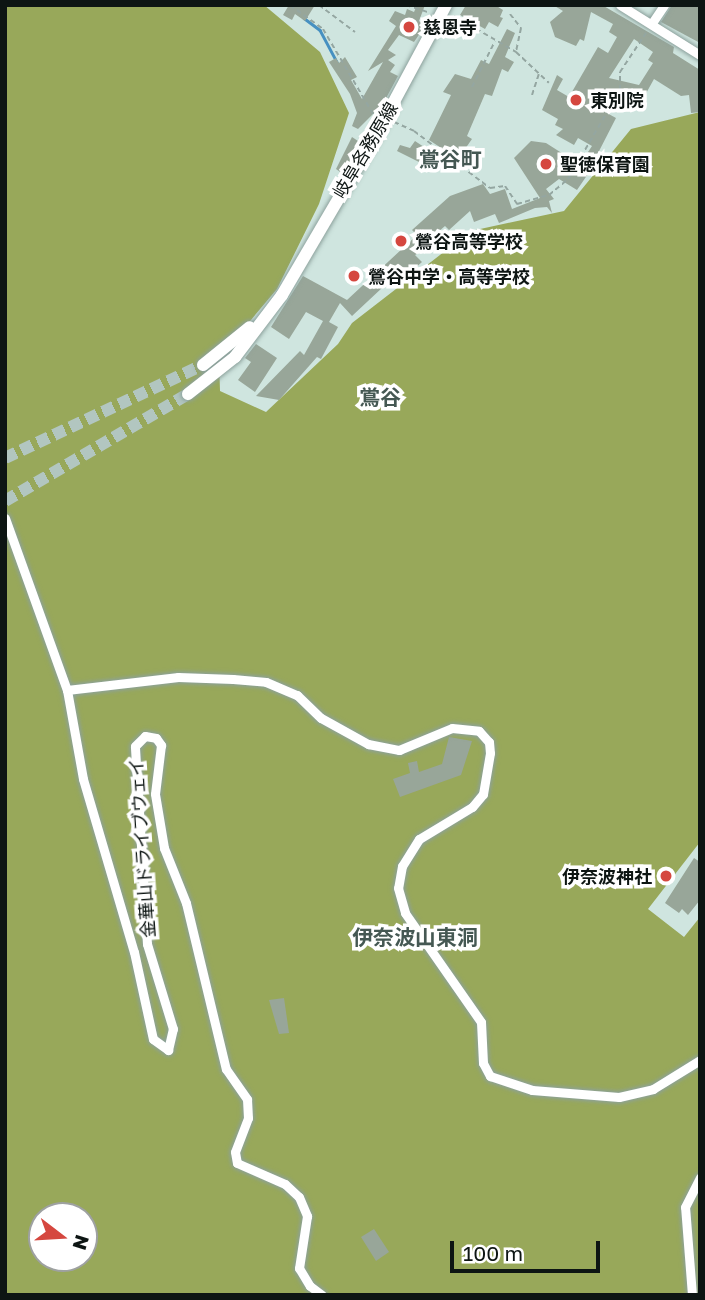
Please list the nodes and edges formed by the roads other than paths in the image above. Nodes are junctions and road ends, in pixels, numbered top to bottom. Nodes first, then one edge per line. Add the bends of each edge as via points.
1 (620, 5) edge
2 (664, 5) edge
3 (441, 9) edge
4 (652, 23) junction
5 (700, 55) edge
6 (282, 295) junction
7 (203, 365) tunnel mouth
8 (188, 394) tunnel mouth
9 (5, 518) edge
10 (67, 690) junction
11 (700, 1060) edge
12 (700, 1178) edge
13 (322, 1295) edge
14 (692, 1295) edge

1 - 4 street
2 - 4 street
3 - 6 main road, 岐阜各務原線 via 383,122
4 - 5 street
6 - 7 main road, 岐阜各務原線 via 237,341
6 - 8 main road, 岐阜各務原線 via 235,357
9 - 10 street, 金華山ドライブウェイ
10 - 11 street via 178,677 266,682 297,695 321,718 368,744 399,750 452,728 479,731 489,741 490,753 484,794 472,807 419,839 402,866 398,888 405,913 481,1023 483,1063 490,1076 532,1090 619,1097 653,1089
10 - 13 street, 金華山ドライブウェイ via 83,779 134,951 153,1040 168,1050 173,1029 147,944 135,746 145,736 156,738 161,745 155,794 164,848 186,903 226,1069 247,1099 248,1118 235,1152 237,1163 285,1184 299,1197 307,1216 299,1268
12 - 14 street via 685,1207

